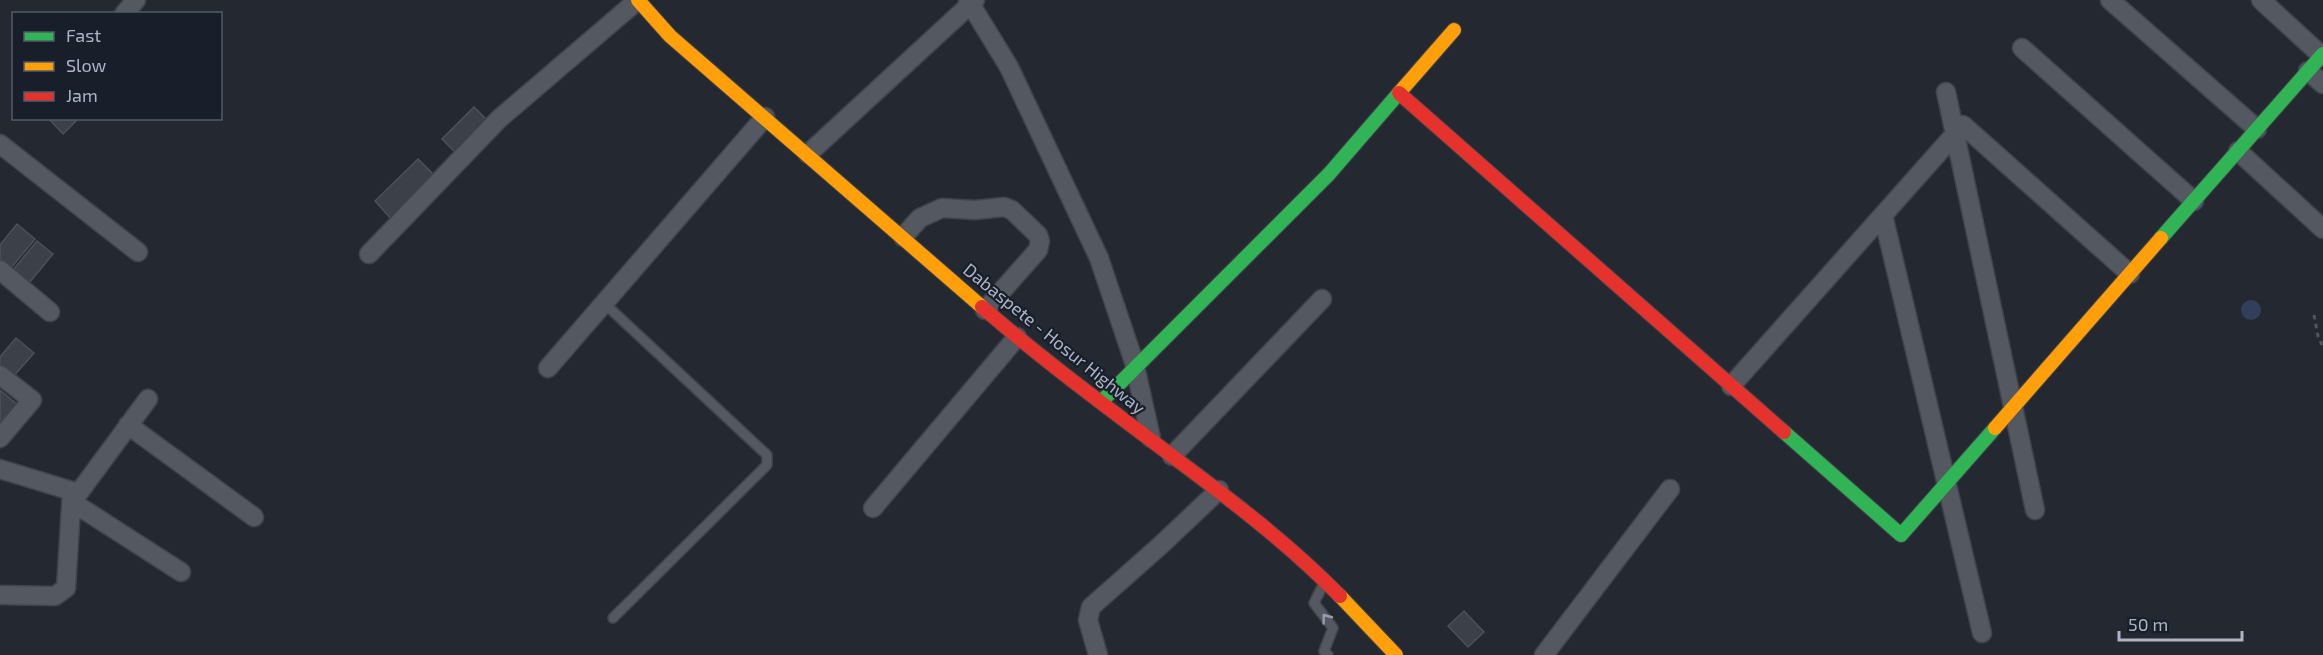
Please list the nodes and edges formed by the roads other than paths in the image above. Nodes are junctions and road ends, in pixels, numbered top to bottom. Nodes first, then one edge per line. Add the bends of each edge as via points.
1 (136, 0) edge
2 (638, 0) edge
3 (2109, 0) edge
4 (2261, 0) edge
5 (971, 1) edge
6 (126, 12) edge
7 (1454, 30) dead end
8 (2022, 48) dead end
9 (2322, 55) edge
10 (2308, 71) junction
11 (2323, 84) edge
12 (1946, 92) dead end
13 (1399, 93) junction
14 (765, 117) junction
15 (2257, 129) junction
16 (1955, 134) junction
17 (0, 144) edge
18 (2238, 151) junction
19 (808, 154) junction
20 (2194, 201) junction
21 (1883, 215) junction
22 (2323, 229) edge
23 (903, 237) junction
24 (138, 252) dead end
25 (369, 254) dead end
26 (0, 270) edge
27 (2130, 274) junction
28 (1322, 299) dead end
29 (604, 303) junction
30 (985, 310) junction
31 (50, 312) dead end
32 (1017, 337) junction
33 (548, 368) dead end
34 (0, 375) edge
35 (1731, 386) junction
36 (148, 399) dead end
37 (1102, 401) junction
38 (2013, 407) junction
39 (128, 425) junction
40 (0, 438) edge
41 (1151, 438) junction
42 (1172, 456) junction
43 (0, 469) edge
44 (1946, 483) junction
45 (1670, 489) dead end
46 (1219, 490) junction
47 (72, 502) junction
48 (873, 508) dead end
49 (2035, 510) dead end
50 (254, 517) dead end
51 (181, 572) dead end
52 (1325, 581) junction
53 (0, 595) edge
54 (613, 618) dead end
55 (1982, 633) dead end
56 (1098, 655) edge
57 (1328, 655) edge
58 (1396, 655) edge
59 (1545, 655) edge

1 - 6 street
2 - 14 main road, Dabaspete - Hosur Highway via 670,36
2 - 25 street via 499,118
3 - 15 street
4 - 9 street
5 - 19 street
5 - 41 street via 1009,67 1099,258 1134,362
7 - 13 main road
8 - 20 street
9 - 10 main road
10 - 11 street
10 - 15 main road
12 - 16 street
13 - 35 main road
13 - 37 main road via 1329,174
14 - 19 main road, Dabaspete - Hosur Highway
14 - 29 street
15 - 18 main road
16 - 21 street
16 - 27 street via 1963,125
16 - 38 street
17 - 24 street
18 - 20 main road
18 - 22 street
19 - 23 main road, Dabaspete - Hosur Highway
20 - 27 main road
21 - 35 street
21 - 44 street
23 - 30 main road, Dabaspete - Hosur Highway
23 - 30 street via 920,218 942,208 1012,210 1038,235 1038,250
26 - 31 street
27 - 38 main road
28 - 42 street
29 - 33 street
29 - 54 lane via 769,460
30 - 32 main road, Dabaspete - Hosur Highway
32 - 37 main road, Dabaspete - Hosur Highway
32 - 48 street
34 - 40 street via 32,400
35 - 44 main road via 1901,535
36 - 39 street
37 - 41 main road, Dabaspete - Hosur Highway
38 - 44 main road
38 - 49 street
39 - 47 street
39 - 50 street
41 - 42 main road, Dabaspete - Hosur Highway
42 - 46 main road, Dabaspete - Hosur Highway
43 - 47 street via 72,491
44 - 55 street
45 - 59 street
46 - 52 main road, Dabaspete - Hosur Highway
46 - 56 street via 1091,607 1088,620
47 - 51 street
47 - 53 street via 66,588 55,596
57 -> 52 lane via 1324,651 1333,628 1314,603
52 - 58 main road, Dabaspete - Hosur Highway

